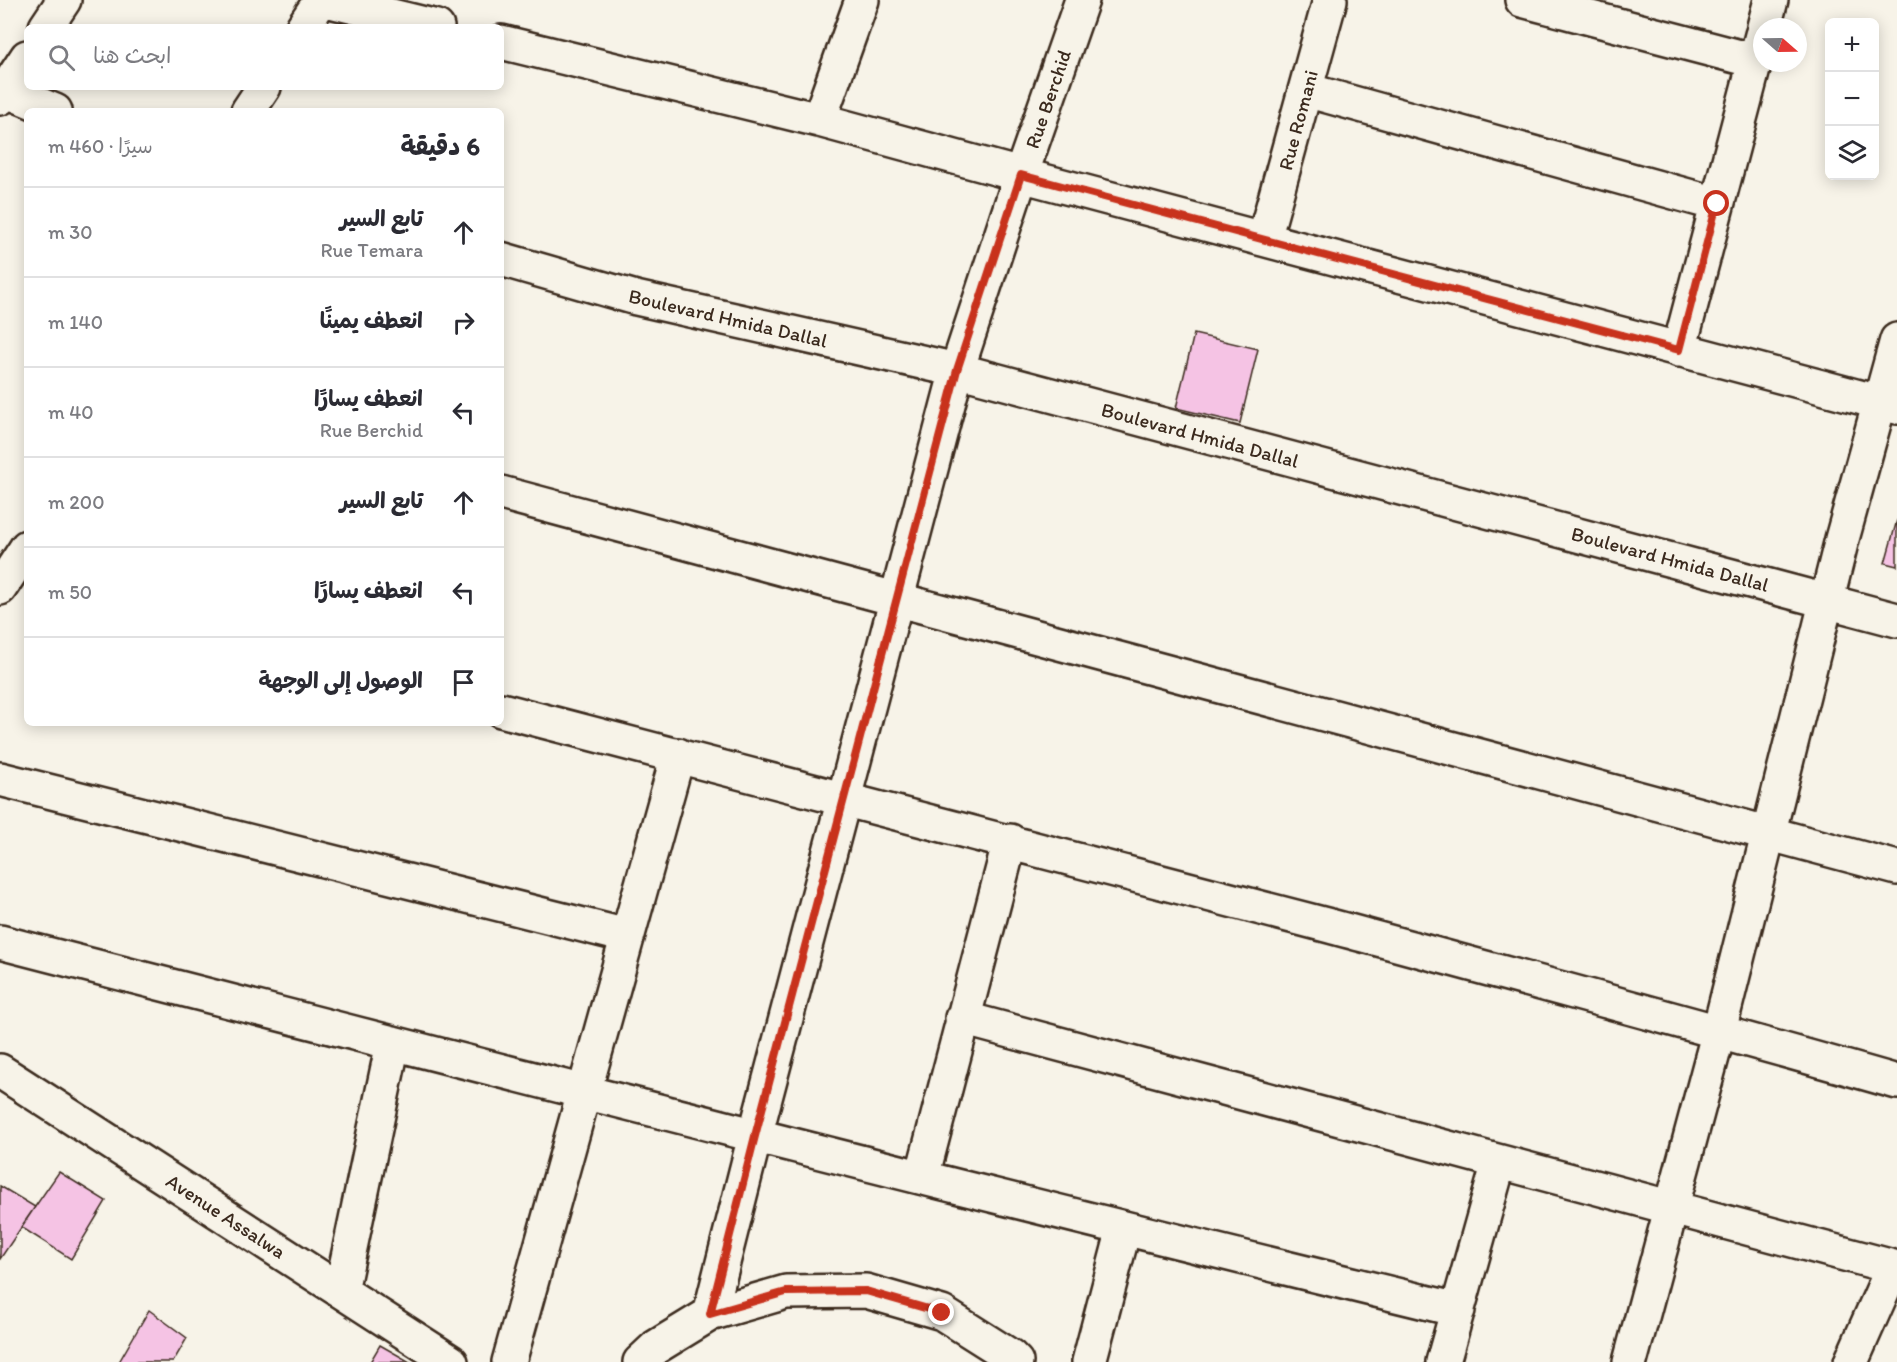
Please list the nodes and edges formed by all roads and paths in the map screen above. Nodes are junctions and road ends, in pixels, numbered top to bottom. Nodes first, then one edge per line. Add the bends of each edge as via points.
1 (64, 0) edge
2 (321, 0) edge
3 (326, 0) edge
4 (862, 0) edge
5 (1082, 0) edge
6 (1330, 0) edge
7 (1522, 0) edge
8 (1771, 0) edge
9 (1766, 18) edge
10 (48, 24) edge
11 (305, 24) edge
12 (425, 24) edge
13 (504, 43) edge
14 (1753, 47) edge
15 (24, 61) edge
16 (1753, 70) edge
17 (262, 90) edge
18 (1306, 90) junction
19 (2, 92) edge
20 (47, 108) edge
21 (250, 108) edge
22 (819, 120) junction
23 (1021, 175) junction
24 (1717, 204) junction
25 (1264, 239) junction
26 (504, 260) edge
27 (1897, 340) edge
28 (1679, 350) junction
29 (957, 370) junction
30 (1889, 405) edge
31 (504, 495) edge
32 (24, 553) edge
33 (7, 586) edge
34 (896, 599) junction
35 (1826, 601) junction
36 (1897, 620) edge
37 (504, 711) edge
38 (678, 755) junction
39 (0, 778) edge
40 (844, 797) junction
41 (1768, 835) junction
42 (1010, 841) junction
43 (1897, 868) edge
44 (627, 936) junction
45 (0, 942) edge
46 (962, 1018) junction
47 (1719, 1030) junction
48 (393, 1043) junction
49 (3, 1080) edge
50 (1897, 1082) edge
51 (584, 1093) junction
52 (755, 1136) junction
53 (1499, 1162) junction
54 (922, 1177) junction
55 (1673, 1209) junction
56 (1124, 1229) junction
57 (1895, 1268) edge
58 (341, 1291) junction
59 (1458, 1310) junction
60 (710, 1314) junction
61 (451, 1362) edge
62 (509, 1362) edge
63 (640, 1362) edge
64 (1016, 1362) edge
65 (1089, 1362) edge
66 (1443, 1362) edge
67 (1630, 1362) edge
68 (1851, 1362) edge

1 - 10 street
2 - 11 street
3 - 12 street
4 - 22 street
5 - 23 street, Rue Berchid
6 - 18 street, Rue Romani
7 - 14 street
8 - 9 street
13 - 22 street
15 - 19 street
16 - 24 street
17 - 21 street
18 - 24 street
18 - 25 street, Rue Romani
19 - 20 street
22 - 23 street
23 - 25 street
23 - 29 street, Rue Berchid
24 - 28 street
25 - 28 street
26 - 29 street, Boulevard Hmida Dallal via 636,298
27 - 30 street
28 - 30 street
29 - 34 street, Rue Berchid
29 - 35 street, Boulevard Hmida Dallal
30 - 35 street
31 - 34 street
32 - 33 street
34 - 40 street, Rue Berchid
34 - 41 street
35 - 36 street, Boulevard Hmida Dallal
35 - 41 street
37 - 38 street
38 - 40 street
38 - 44 street
39 - 44 street
40 - 42 street
40 - 52 street, Rue Berchid
41 - 43 street
41 - 47 street
42 - 46 street
42 - 47 street
44 - 51 street
45 - 48 street
46 - 53 street
46 - 54 street
47 - 50 street
47 - 55 street
48 - 51 street
48 - 58 street
49 - 58 street, Avenue Assalwa
51 - 52 street
51 - 62 street
52 - 54 street
52 - 60 street, Rue Berchid
53 - 55 street
53 - 59 street
54 - 56 street
55 - 57 street
55 - 67 street
56 - 59 street
56 - 65 street
57 - 68 street
58 - 61 street, Avenue Assalwa
59 - 66 street
60 - 63 street via 656,1347
60 - 64 street via 786,1292 866,1291 942,1313

